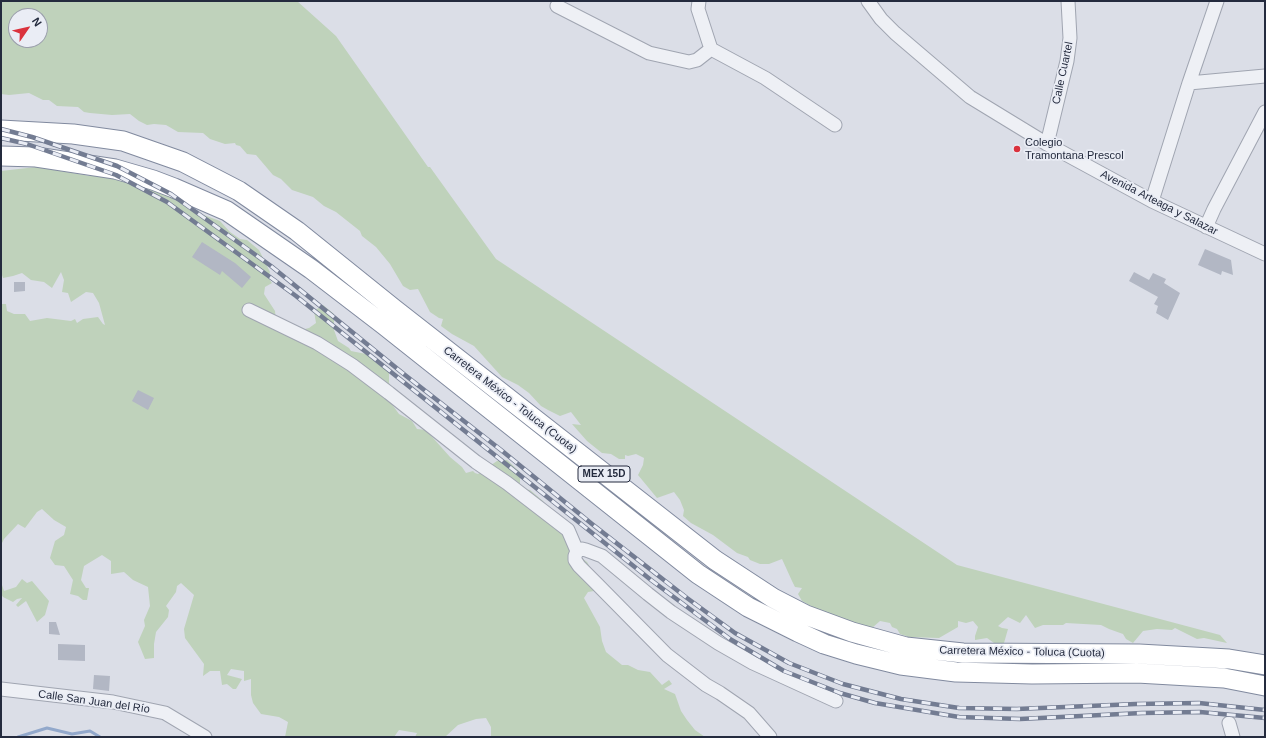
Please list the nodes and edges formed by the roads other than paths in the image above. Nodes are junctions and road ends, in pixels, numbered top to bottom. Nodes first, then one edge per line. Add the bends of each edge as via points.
1 (699, 1) edge
2 (868, 1) edge
3 (1068, 1) edge
4 (1217, 1) edge
5 (557, 6) dead end
6 (711, 49) junction
7 (1265, 76) edge
8 (1189, 83) junction
9 (1265, 112) edge
10 (835, 125) dead end
11 (1, 130) edge
12 (1046, 144) junction
13 (1, 156) edge
14 (1152, 201) junction
15 (1206, 227) junction
16 (1265, 254) edge
17 (249, 310) dead end
18 (577, 551) junction
19 (1265, 665) edge
20 (1265, 686) edge
21 (1, 689) edge
22 (836, 701) dead end
23 (1229, 723) dead end
24 (205, 737) edge
25 (770, 737) edge
26 (1233, 737) edge

1 - 6 street via 698,8
2 - 12 street, Avenida Arteaga y Salazar via 894,33 970,97
3 - 12 street, Calle Cuartel via 1070,38 1067,61
4 - 8 street
5 - 6 street via 649,53 689,62 697,60
6 - 10 street via 765,78
7 - 8 street
8 - 14 street
9 - 15 street
11 - 19 highway, Carretera México - Toluca (Cuota) / MEX 15D via 74,134 123,141 183,162 239,190 297,231 715,560 773,598 806,615 852,632 913,648 963,653 1139,654 1229,659
12 - 14 street, Avenida Arteaga y Salazar
13 - 20 highway, Carretera México - Toluca (Cuota) / MEX 15D via 36,157 115,169 153,180 227,211 311,268 372,315 698,574 748,607 824,644 900,665 956,672 1137,673 1224,678
14 - 15 street, Avenida Arteaga y Salazar
15 - 16 street, Avenida Arteaga y Salazar
17 - 18 street via 317,343 390,392 470,457 568,530
18 - 22 street via 582,549 602,556 654,599 718,643 753,663
18 - 25 street via 574,556 578,566 667,655 749,713
21 - 24 street, Calle San Juan del Río via 113,702 164,713
23 - 26 street

